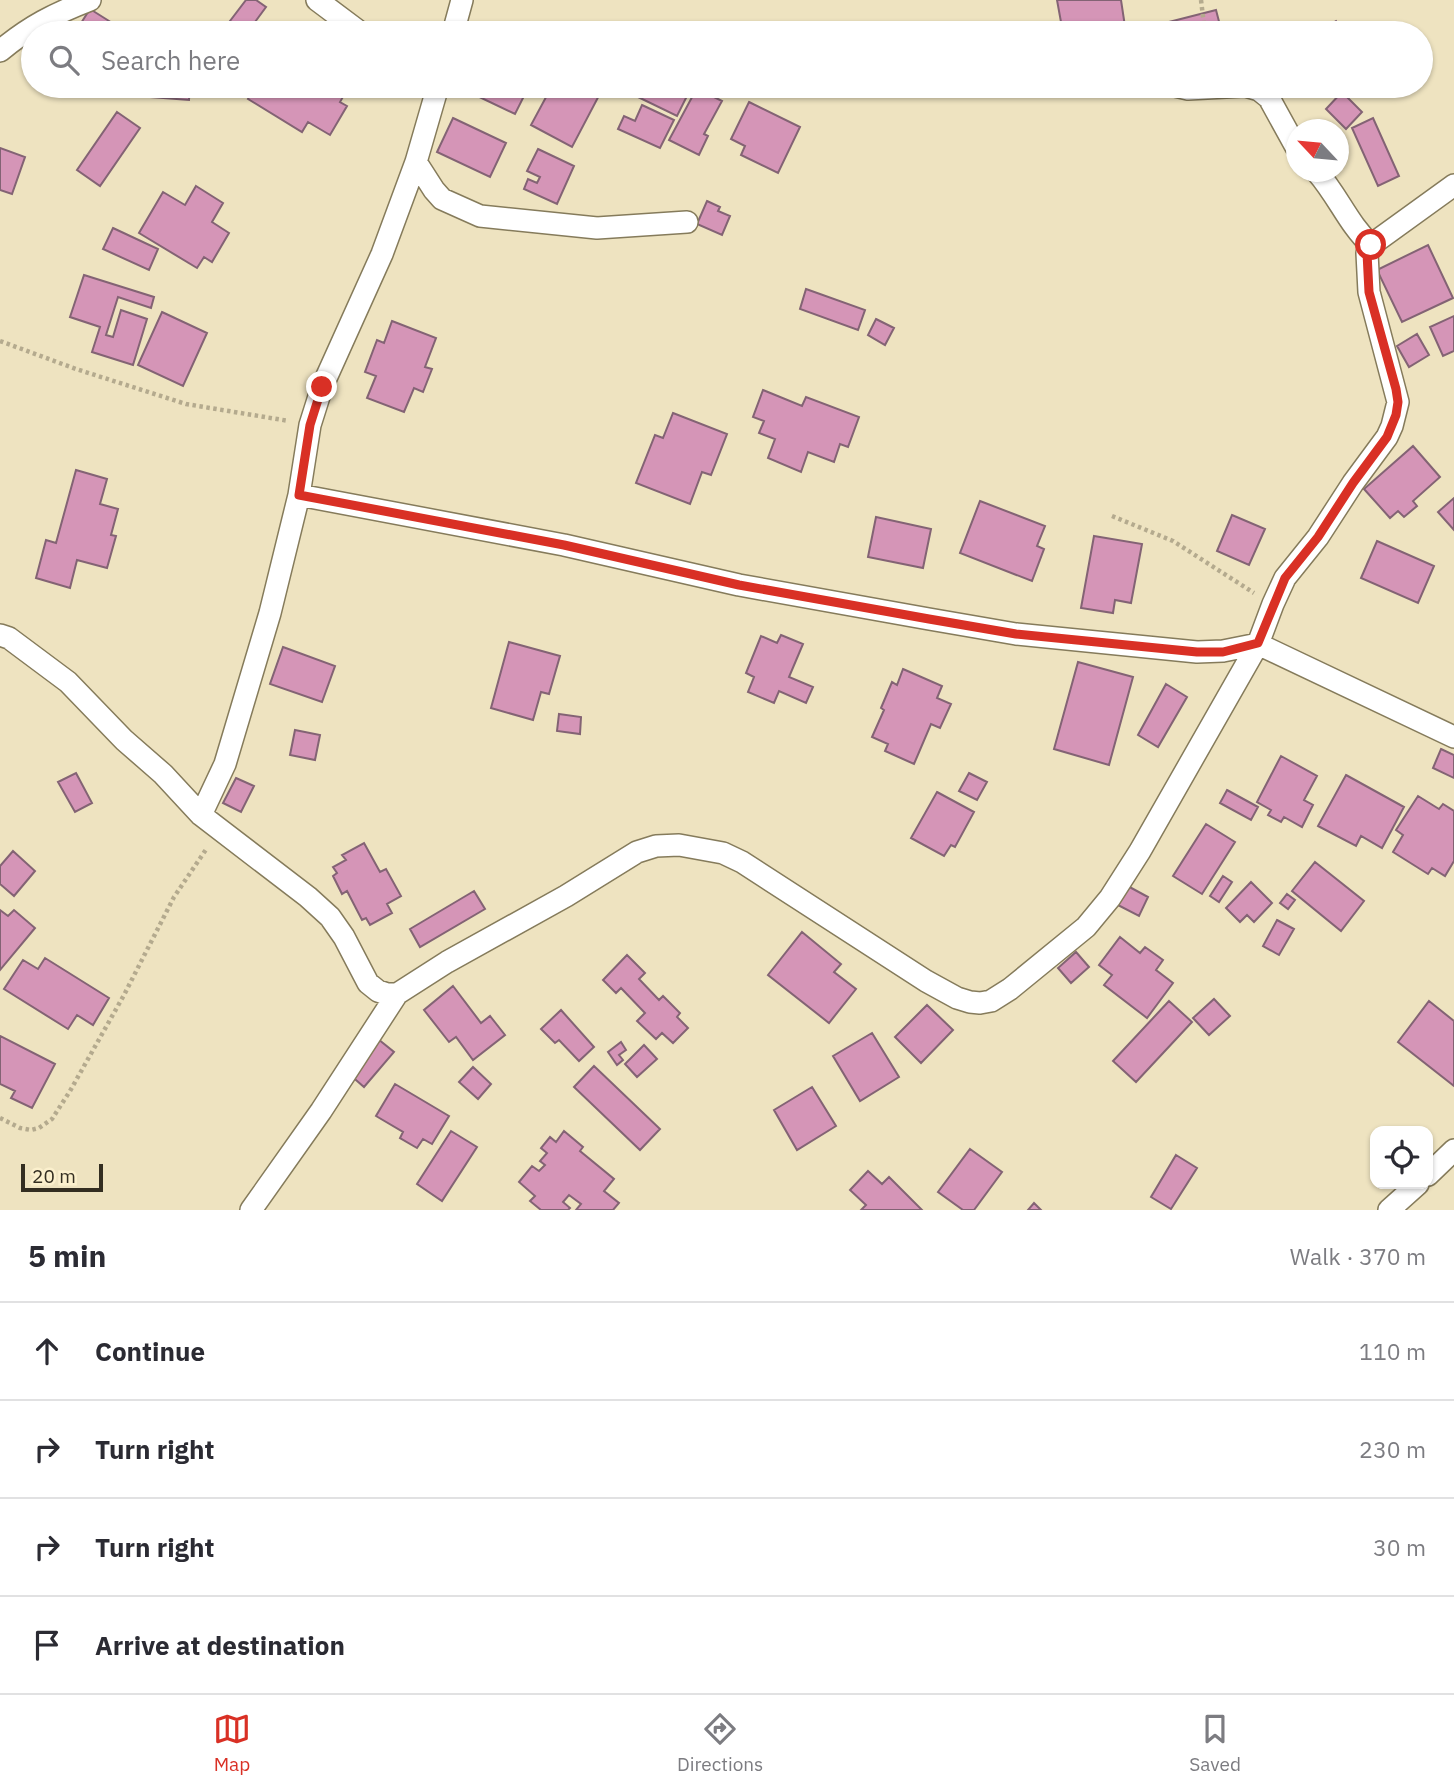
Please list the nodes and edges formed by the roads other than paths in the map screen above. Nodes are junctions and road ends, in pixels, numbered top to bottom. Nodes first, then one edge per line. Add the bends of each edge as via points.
1 (90, 0) edge
2 (317, 0) edge
3 (463, 0) edge
4 (41, 21) edge
5 (345, 21) edge
6 (457, 21) edge
7 (21, 34) edge
8 (0, 51) edge
9 (432, 98) edge
10 (1269, 98) edge
11 (1286, 128) edge
12 (416, 162) junction
13 (1326, 182) edge
14 (1454, 185) edge
15 (687, 222) dead end
16 (1371, 245) junction
17 (299, 495) junction
18 (0, 635) edge
19 (1258, 643) junction
20 (1454, 737) edge
21 (201, 816) junction
22 (397, 993) junction
23 (1454, 1150) edge
24 (1433, 1170) edge
25 (1412, 1189) edge
26 (251, 1210) edge
27 (1389, 1210) edge

1 - 4 street
2 - 5 street
3 - 6 street
7 - 8 street
9 - 12 street
10 - 11 street
12 - 15 street via 442,199 480,216 597,228
12 - 17 street via 382,254 332,360 310,425
13 - 16 street
14 - 16 street
16 - 19 street via 1367,253 1369,292 1396,389 1396,415 1387,437 1285,578
17 - 19 street via 564,545 739,585 1016,634 1197,652 1223,652
17 - 21 street via 228,751
18 - 21 street via 68,682
19 - 20 street
19 - 22 street via 1110,898 1068,943 991,1001 957,998 926,981 742,862 723,853 679,845 637,852
21 - 22 street via 330,918 368,983 378,991
22 - 26 street
23 - 24 street
25 - 27 street

